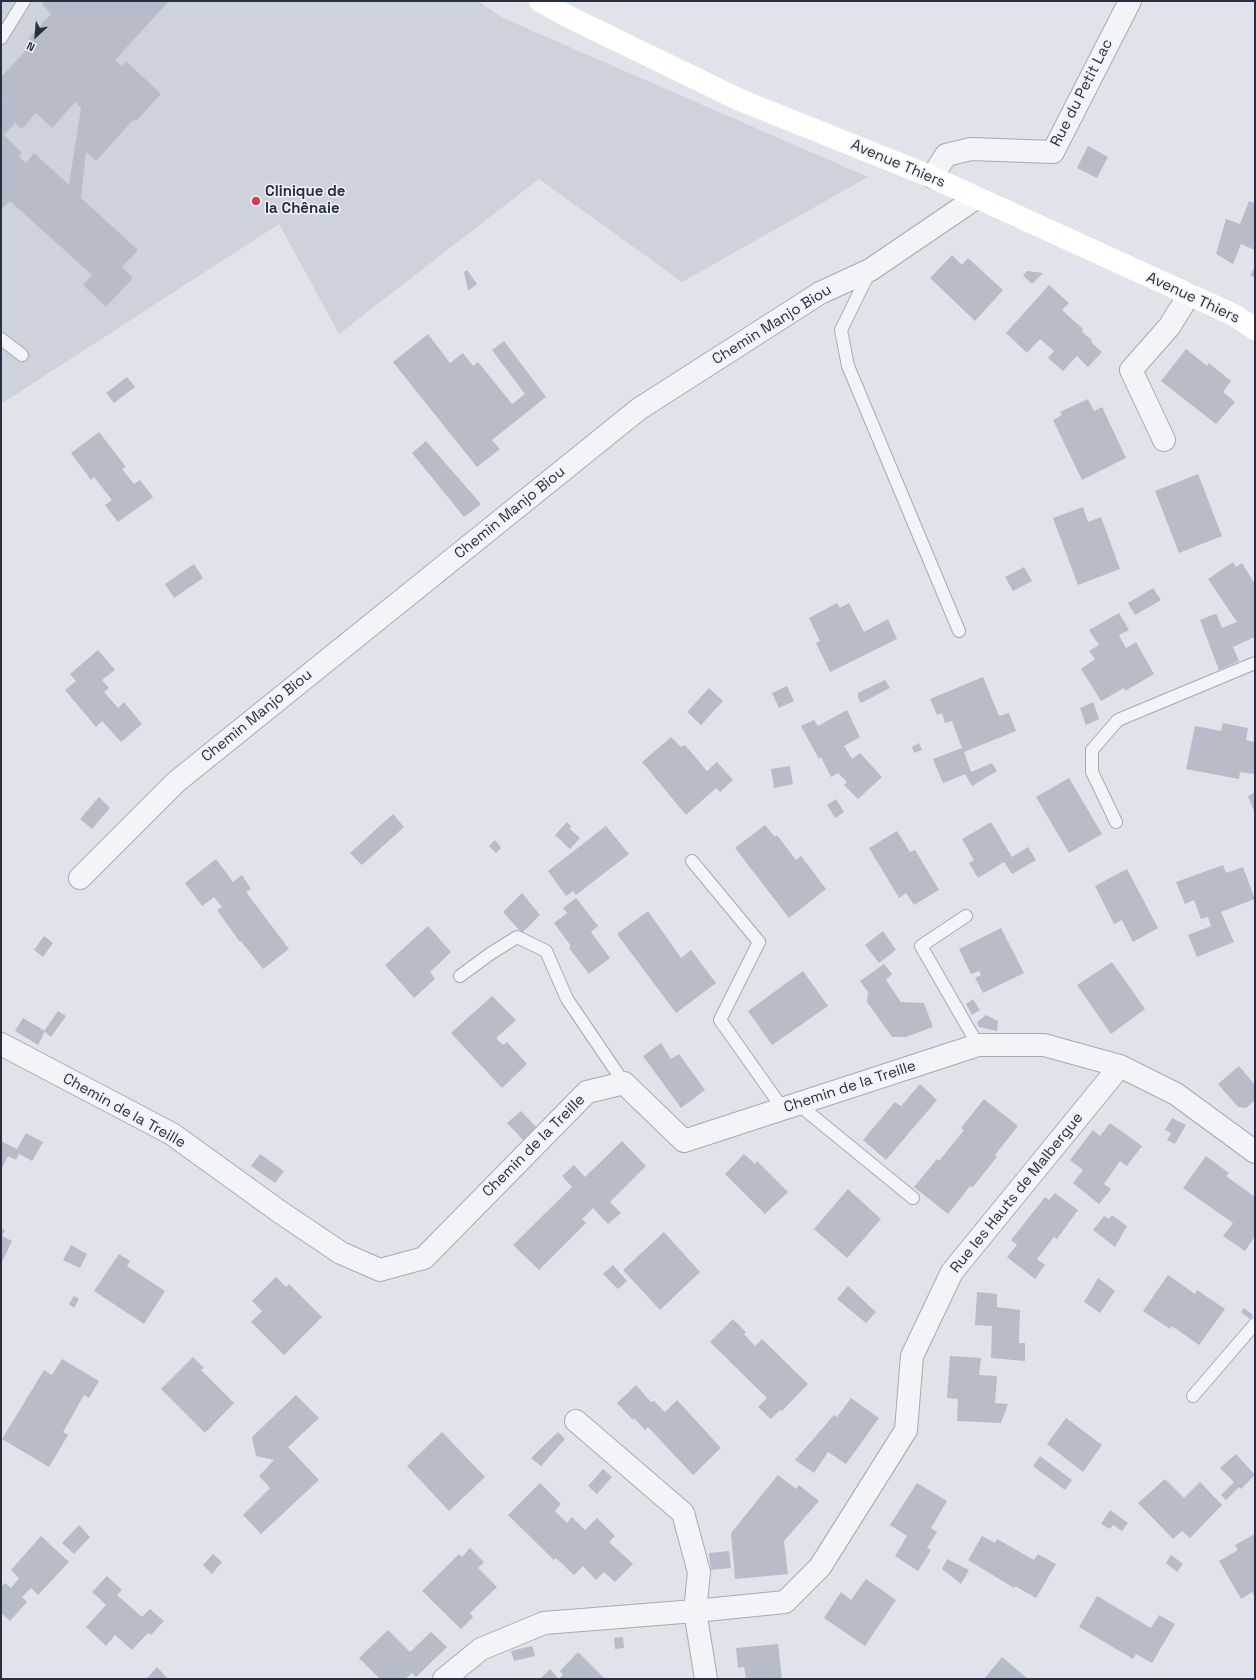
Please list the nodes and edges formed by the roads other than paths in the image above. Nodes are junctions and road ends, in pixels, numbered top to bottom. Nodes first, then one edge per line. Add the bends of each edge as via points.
1 (24, 1) edge
2 (540, 1) edge
3 (1130, 1) edge
4 (1, 38) edge
5 (932, 177) junction
6 (976, 198) junction
7 (870, 270) junction
8 (1189, 295) junction
9 (1255, 328) edge
10 (1, 339) edge
11 (22, 355) dead end
12 (1164, 440) dead end
13 (959, 631) dead end
14 (1255, 663) edge
15 (1116, 822) dead end
16 (692, 861) dead end
17 (80, 878) dead end
18 (966, 916) dead end
19 (460, 976) dead end
20 (1, 1044) edge
21 (978, 1045) junction
22 (1120, 1066) junction
23 (624, 1083) junction
24 (791, 1107) junction
25 (1255, 1152) edge
26 (913, 1198) dead end
27 (1255, 1324) edge
28 (1193, 1396) dead end
29 (576, 1421) dead end
30 (695, 1611) junction
31 (444, 1679) edge
32 (706, 1679) edge

1 - 4 lane
2 - 5 main road, Avenue Thiers via 740,100
3 - 5 street, Rue du Petit Lac via 1052,152 971,149 946,155
5 - 6 main road, Avenue Thiers
6 - 7 street, Chemin Manjo Biou
6 - 8 main road, Avenue Thiers
7 - 13 lane via 841,330 848,366
7 - 17 street, Chemin Manjo Biou via 820,293 639,409 176,782
8 - 9 main road, Avenue Thiers via 1234,315
8 - 12 street via 1169,327 1131,370
10 - 11 lane
14 - 15 lane via 1118,720 1092,750 1092,772
16 - 24 lane via 758,942 720,1020
18 - 21 lane via 921,946
19 - 23 lane via 517,937 546,951 567,999
20 - 23 street, Chemin de la Treille via 172,1134 341,1253 380,1270 424,1258 587,1092
21 - 22 street, Chemin de la Treille via 1044,1045
21 - 24 street, Chemin de la Treille
22 - 25 street, Chemin de la Treille via 1176,1094
22 - 30 street, Rue les Hauts de Malbergue via 952,1272 912,1356 906,1430 820,1567 785,1602
23 - 24 street, Chemin de la Treille via 684,1141
24 - 26 lane
27 - 28 lane
29 - 30 street via 683,1513 699,1572
30 - 31 street, Rue les Hauts de Malbergue via 544,1623 481,1649
30 - 32 street

